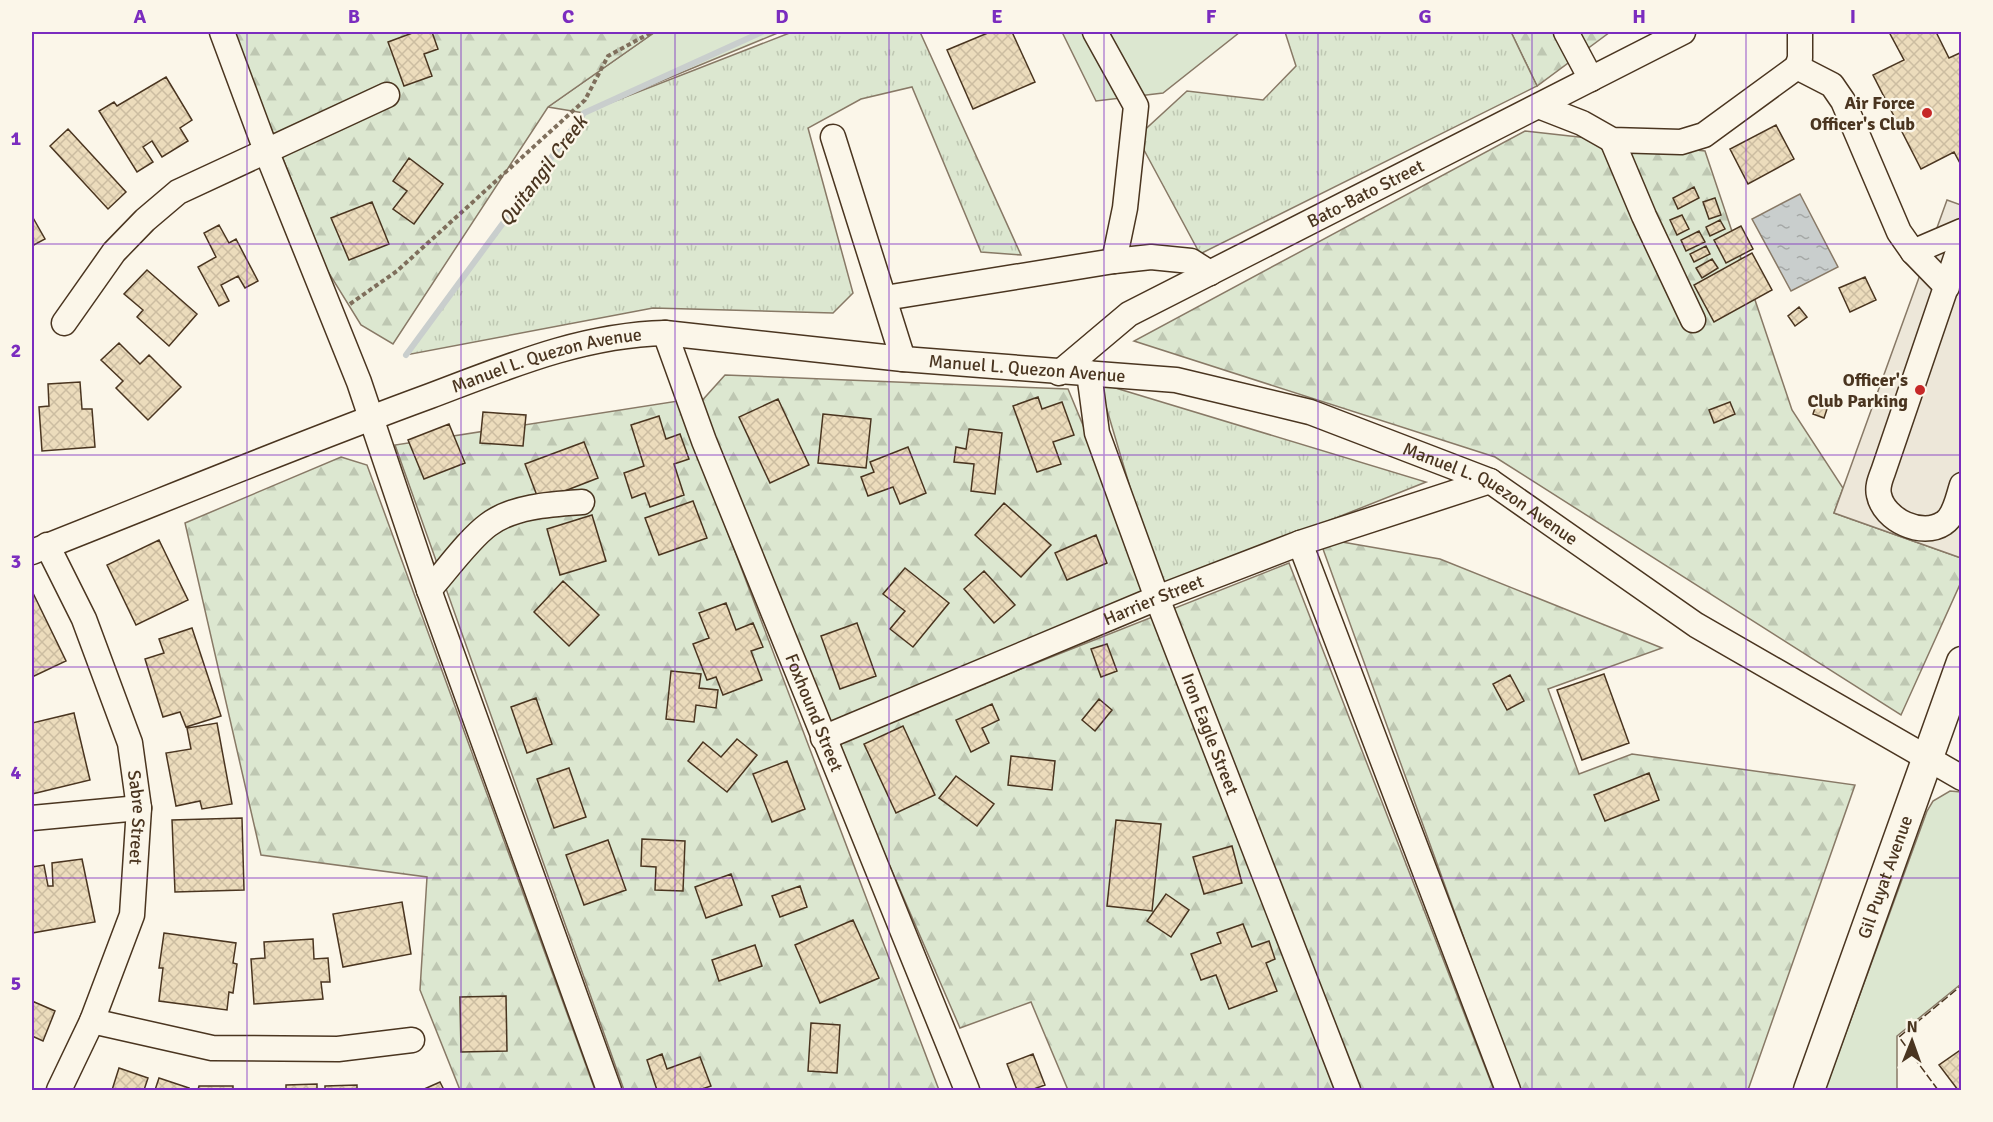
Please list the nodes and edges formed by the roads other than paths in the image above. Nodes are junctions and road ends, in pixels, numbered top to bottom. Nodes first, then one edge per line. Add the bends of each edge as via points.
1 (222, 32) edge
2 (1095, 32) edge
3 (1566, 32) edge
4 (1683, 32) edge
5 (1800, 32) edge
6 (1658, 38) edge
7 (1797, 67) junction
8 (1591, 79) junction
9 (387, 95) dead end
10 (1540, 106) junction
11 (833, 137) dead end
12 (1612, 140) junction
13 (267, 153) junction
14 (1962, 231) edge
15 (1962, 240) edge
16 (1913, 252) junction
17 (1114, 261) junction
18 (1210, 273) junction
19 (1947, 287) junction
20 (885, 298) junction
21 (1693, 320) dead end
22 (64, 324) dead end
23 (665, 333) junction
24 (903, 359) junction
25 (1059, 373) junction
26 (1089, 373) junction
27 (371, 417) junction
28 (1490, 481) junction
29 (1962, 485) edge
30 (582, 502) dead end
31 (1300, 543) junction
32 (39, 548) edge
33 (429, 590) junction
34 (1156, 598) junction
35 (1962, 662) edge
36 (823, 738) junction
37 (1927, 758) junction
38 (1962, 778) edge
39 (139, 808) junction
40 (32, 818) edge
41 (92, 1021) junction
42 (412, 1040) dead end
43 (59, 1090) edge
44 (609, 1090) edge
45 (967, 1090) edge
46 (1348, 1090) edge
47 (1508, 1090) edge
48 (1809, 1090) edge

1 - 13 street
2 - 17 street via 1136,106 1125,208
3 - 8 street
4 - 6 street, Bato-Bato Street
5 - 7 street
6 - 8 street, Bato-Bato Street
7 - 12 street via 1704,135 1681,142
7 - 16 street via 1832,86 1843,101 1899,232
8 - 10 street, Bato-Bato Street
9 - 13 street
10 - 12 street
10 - 18 street, Bato-Bato Street
11 - 20 street
12 - 21 street
13 - 22 street via 178,192 114,252
13 - 27 street
14 - 16 street
15 - 19 street
16 - 19 street
17 - 18 street via 1191,261
17 - 20 street
18 - 25 street, Bato-Bato Street via 1129,314
19 - 29 street via 1882,472 1879,496 1885,510 1901,521 1916,528 1932,527 1944,524 1953,513
20 - 24 street
23 - 24 street, Manuel L. Quezon Avenue
23 - 27 street, Manuel L. Quezon Avenue via 626,334 572,345
23 - 36 street, Foxhound Street
24 - 25 street, Manuel L. Quezon Avenue
25 - 26 street, Manuel L. Quezon Avenue
26 - 28 street, Manuel L. Quezon Avenue via 1176,380 1310,412
26 - 34 street, Iron Eagle Street via 1097,434
27 - 32 street, Manuel L. Quezon Avenue
27 - 33 street
28 - 31 street, Harrier Street
28 - 37 street, Manuel L. Quezon Avenue via 1696,625
30 - 33 street via 520,511 488,524
31 - 34 street, Harrier Street
31 - 47 street
32 - 39 street, Sabre Street via 84,619 130,743
33 - 44 street
34 - 36 street, Harrier Street
34 - 46 street, Iron Eagle Street
35 - 37 main road, Gil Puyat Avenue
36 - 45 street, Foxhound Street
37 - 38 street, Manuel L. Quezon Avenue
37 - 48 main road, Gil Puyat Avenue
39 - 40 street
39 - 41 street, Sabre Street via 132,915
41 - 42 street via 212,1048 338,1048
41 - 43 street, Sabre Street

